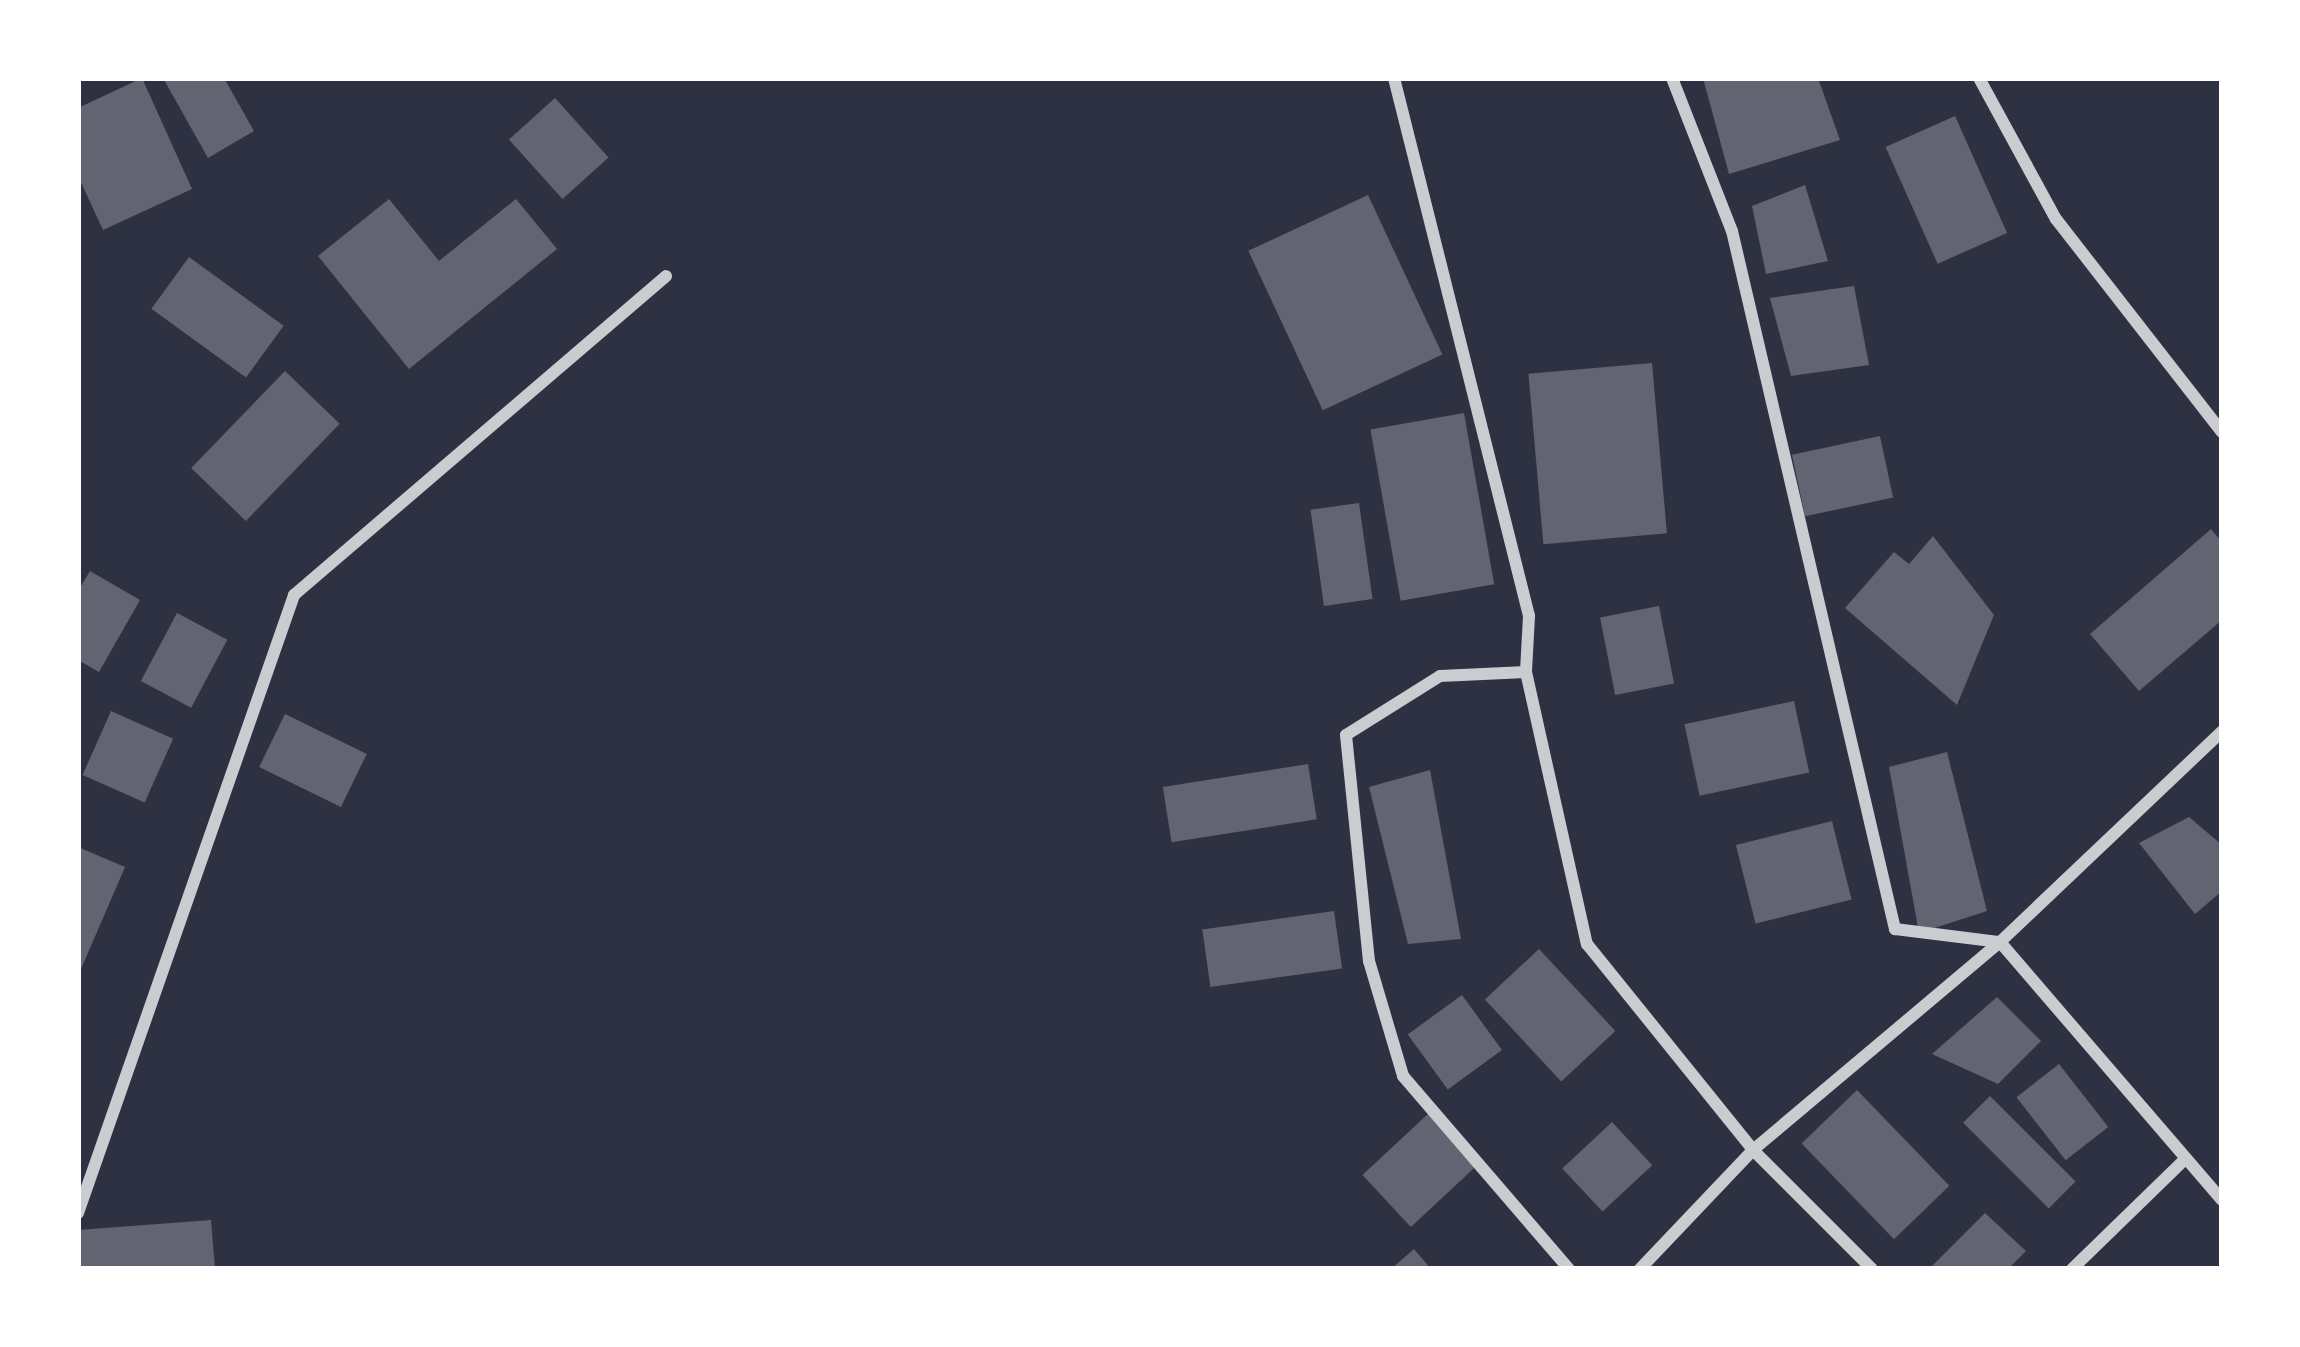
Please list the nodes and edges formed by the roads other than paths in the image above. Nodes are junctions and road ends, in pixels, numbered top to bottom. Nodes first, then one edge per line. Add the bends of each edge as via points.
1 (1394, 78) edge
2 (1672, 78) edge
3 (1978, 78) edge
4 (666, 276) dead end
5 (2222, 432) edge
6 (1526, 672) junction
7 (2222, 731) edge
8 (2000, 942) junction
9 (1754, 1150) junction
10 (2183, 1161) junction
11 (2222, 1200) edge
12 (78, 1213) edge
13 (1569, 1269) edge
14 (1640, 1269) edge
15 (1872, 1269) edge
16 (2072, 1269) edge

1 - 6 street via 1529,616
2 - 8 street via 1732,230 1894,929
3 - 5 street via 2056,219
4 - 12 street via 294,595
6 - 9 street via 1587,944
6 - 13 street via 1440,676 1346,735 1369,961 1402,1076
7 - 8 street
8 - 9 street
8 - 10 street
9 - 14 street
9 - 15 street
10 - 11 street
10 - 16 street

